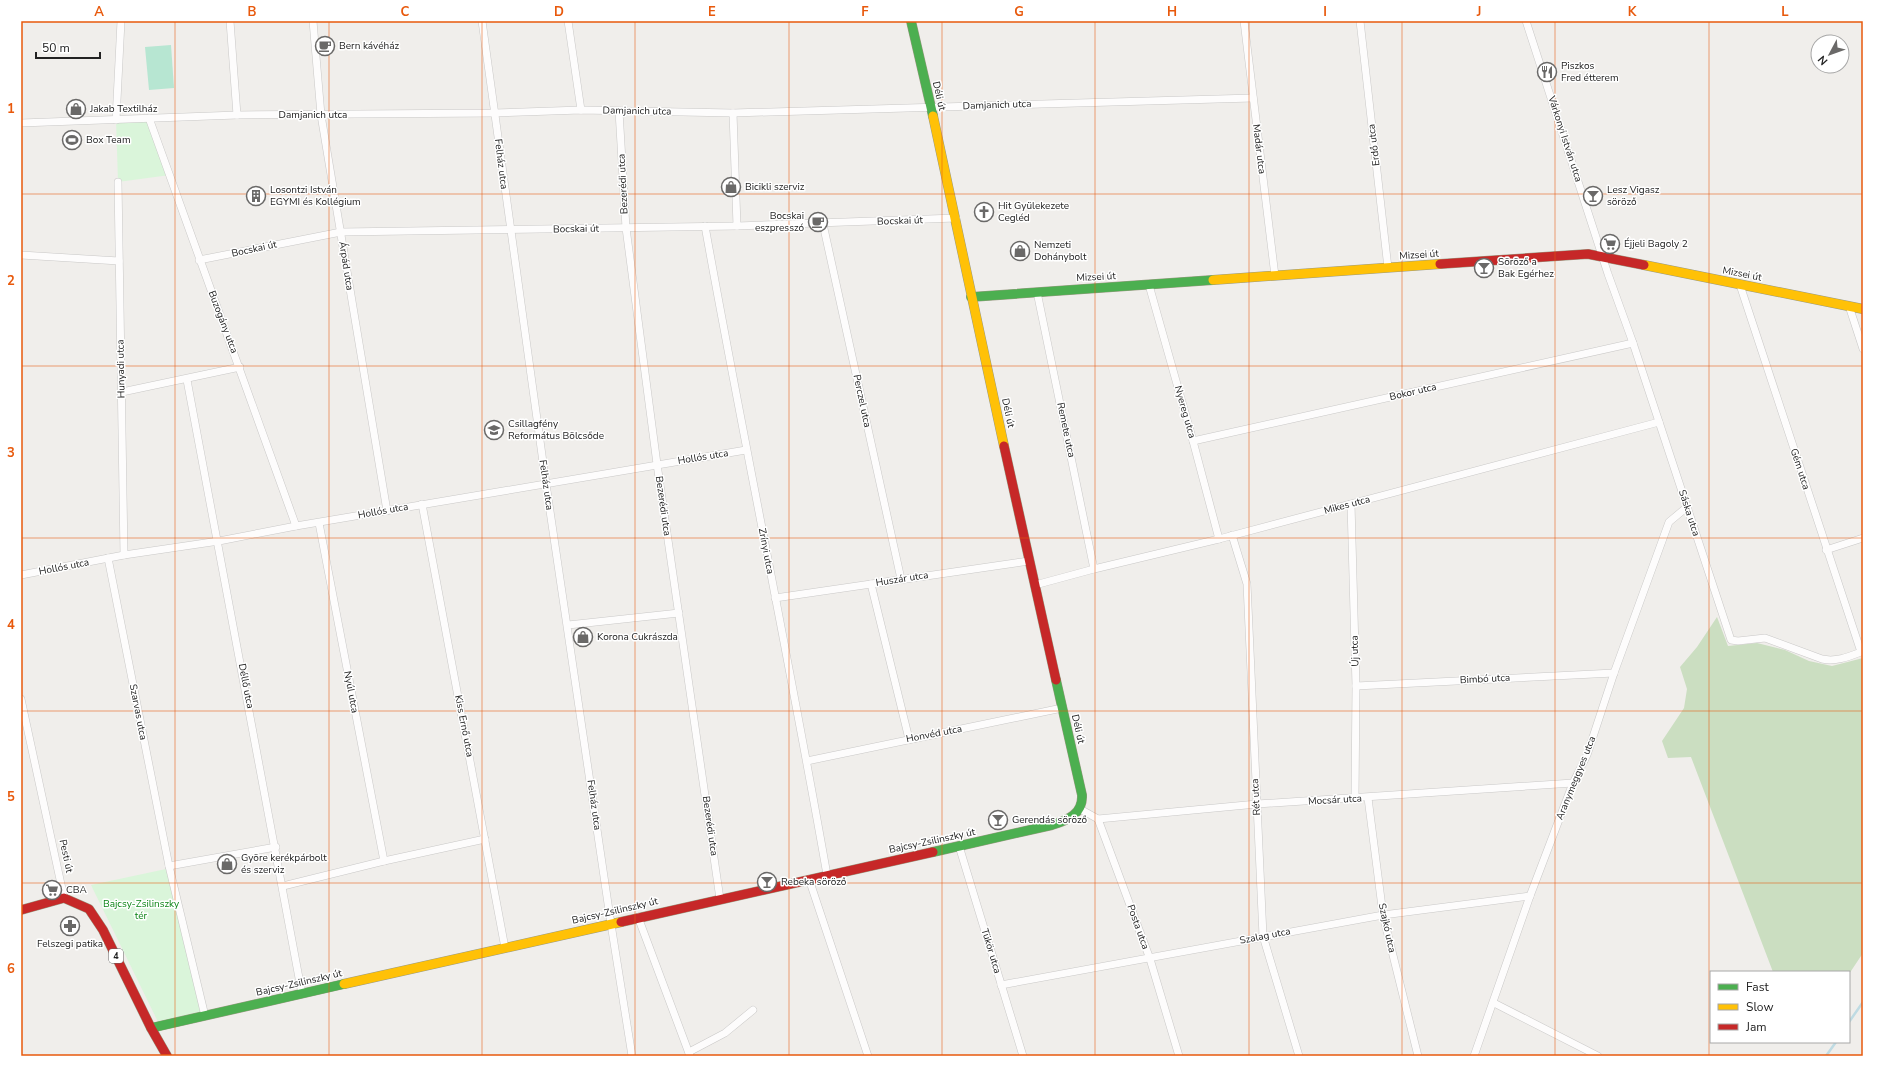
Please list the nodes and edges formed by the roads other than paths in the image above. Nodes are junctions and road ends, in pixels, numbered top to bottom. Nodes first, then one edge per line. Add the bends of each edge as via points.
1 (121, 21) edge
2 (230, 21) edge
3 (313, 21) edge
4 (482, 21) edge
5 (568, 21) edge
6 (911, 21) edge
7 (1244, 21) edge
8 (1360, 21) edge
9 (1526, 21) edge
10 (1253, 98) junction
11 (930, 107) junction
12 (580, 110) junction
13 (620, 111) junction
14 (495, 113) junction
15 (733, 113) junction
16 (237, 115) junction
17 (321, 115) junction
18 (149, 118) junction
19 (116, 120) junction
20 (21, 123) edge
21 (118, 182) dead end
22 (956, 218) junction
23 (823, 224) junction
24 (705, 226) junction
25 (736, 226) junction
26 (626, 228) junction
27 (510, 230) junction
28 (341, 232) junction
29 (21, 256) edge
30 (1603, 257) junction
31 (199, 260) junction
32 (119, 261) junction
33 (1388, 268) junction
34 (1275, 276) junction
35 (1149, 285) junction
36 (1740, 285) junction
37 (1037, 292) junction
38 (971, 297) junction
39 (1849, 306) junction
40 (1863, 309) edge
41 (1633, 343) junction
42 (1863, 349) edge
43 (240, 367) junction
44 (187, 380) junction
45 (122, 392) junction
46 (1659, 422) junction
47 (1193, 441) junction
48 (746, 450) junction
49 (657, 464) junction
50 (546, 484) junction
51 (422, 504) junction
52 (1351, 504) junction
53 (1687, 507) junction
54 (387, 510) junction
55 (319, 523) junction
56 (296, 526) junction
57 (1232, 535) junction
58 (1863, 538) edge
59 (1219, 539) junction
60 (219, 541) junction
61 (1826, 550) junction
62 (124, 555) junction
63 (108, 558) junction
64 (1029, 561) junction
65 (1094, 569) junction
66 (21, 575) edge
67 (900, 579) junction
68 (871, 584) junction
69 (1035, 585) junction
70 (775, 598) junction
71 (679, 613) junction
72 (568, 625) junction
73 (1861, 652) joint
74 (1614, 673) junction
75 (1356, 686) junction
76 (21, 699) edge
77 (1062, 708) junction
78 (910, 739) junction
79 (807, 760) junction
80 (1573, 783) junction
81 (1355, 798) junction
82 (1368, 798) junction
83 (1257, 804) junction
84 (1080, 809) junction
85 (1098, 819) junction
86 (485, 839) junction
87 (959, 846) junction
88 (276, 847) junction
89 (384, 861) junction
90 (169, 866) junction
91 (827, 875) junction
92 (809, 879) junction
93 (283, 886) junction
94 (1530, 896) junction
95 (64, 898) junction
96 (720, 899) junction
97 (21, 910) edge
98 (1383, 915) junction
99 (638, 917) junction
100 (610, 924) junction
101 (1263, 936) junction
102 (505, 948) junction
103 (1150, 959) junction
104 (1001, 985) junction
105 (302, 994) junction
106 (1494, 1003) junction
107 (753, 1010) dead end
108 (205, 1016) junction
109 (151, 1028) junction
110 (689, 1054) edge
111 (167, 1056) edge
112 (632, 1056) edge
113 (868, 1056) edge
114 (1023, 1056) edge
115 (1179, 1056) edge
116 (1299, 1056) edge
117 (1418, 1056) edge
118 (1474, 1056) edge
119 (1598, 1056) edge

1 - 19 street
2 - 16 street
3 - 17 street, Árpád utca
4 - 14 street, Felház utca
5 - 12 street
6 - 11 main road, Déli út
7 - 10 street, Madár utca
8 - 33 street, Erdő utca
9 - 30 street, Várkonyi István utca
10 - 11 street, Damjanich utca
10 - 34 street, Madár utca
11 - 15 street, Damjanich utca
11 - 22 main road, Déli út
12 - 13 street, Damjanich utca
12 - 14 street, Damjanich utca
13 - 15 street, Damjanich utca
13 - 26 street, Bezerédi utca
14 - 17 street, Damjanich utca
14 - 27 street, Felház utca
15 - 25 street
16 - 17 street, Damjanich utca
16 - 18 street, Damjanich utca
17 - 28 street, Árpád utca
18 - 19 street, Damjanich utca
18 - 31 street, Buzogány utca
19 - 20 street, Damjanich utca
21 - 32 street, Hunyadi utca
22 - 23 street, Bocskai út
22 - 38 main road, Déli út
23 - 25 street, Bocskai út
23 - 67 street, Perczel utca
24 - 25 street, Bocskai út
24 - 26 street, Bocskai út
24 - 48 street, Zrínyi utca
26 - 27 street, Bocskai út
26 - 49 street, Bezerédi utca
27 - 28 street, Bocskai út
27 - 50 street, Felház utca
28 - 31 street, Bocskai út
28 - 54 street, Árpád utca
29 - 32 street
30 - 33 main road, Mizsei út via 1574,254
30 - 36 main road, Mizsei út
30 - 41 street, Sáska utca
31 - 43 street, Buzogány utca
32 - 45 street, Hunyadi utca
33 - 34 main road, Mizsei út
34 - 35 main road, Mizsei út
35 - 37 main road, Mizsei út
35 - 47 street, Nyereg utca
36 - 39 main road, Mizsei út
36 - 61 street, Gém utca
37 - 38 main road, Mizsei út
37 - 65 street, Remete utca
38 - 64 main road, Déli út
39 - 40 main road, Mizsei út
39 - 42 street
41 - 46 street, Sáska utca
41 - 47 street, Bokor utca
43 - 44 street
43 - 56 street, Buzogány utca
44 - 45 street
44 - 60 street, Déllő utca
45 - 62 street, Hunyadi utca
46 - 52 street, Mikes utca
46 - 53 street, Sáska utca
47 - 59 street, Nyereg utca
48 - 49 street, Hollós utca
48 - 70 street, Zrínyi utca
49 - 50 street, Hollós utca
49 - 71 street, Bezerédi utca
50 - 51 street, Hollós utca
50 - 72 street, Felház utca
51 - 54 street, Hollós utca
51 - 86 street, Kiss Ernő utca
52 - 57 street, Mikes utca
52 - 75 street, Új utca
53 - 73 street, Sáska utca via 1731,640 1765,638 1831,661
53 - 74 street, Aranymeggyes utca via 1669,522
54 - 55 street, Hollós utca
55 - 56 street, Hollós utca
55 - 89 street, Nyúl utca
56 - 60 street, Hollós utca
57 - 59 street, Mikes utca
57 - 83 street, Rét utca via 1247,584
58 - 61 street
59 - 65 street, Mikes utca
60 - 62 street, Hollós utca
60 - 88 street, Déllő utca
61 - 73 street, Gém utca
62 - 63 street, Hollós utca
63 - 66 street, Hollós utca
63 - 90 street, Szarvas utca
64 - 67 street, Huszár utca
64 - 69 main road, Déli út
65 - 69 street, Mikes utca
67 - 68 street, Huszár utca
68 - 70 street, Huszár utca
68 - 78 street
69 - 77 main road, Déli út
70 - 79 street, Zrínyi utca
71 - 72 street
71 - 96 street, Bezerédi utca
72 - 100 street, Felház utca
74 - 75 street, Bimbó utca
74 - 80 street, Aranymeggyes utca via 1587,755
75 - 81 street, Új utca
76 - 95 street, Pesti út
77 - 78 street, Honvéd utca
77 - 84 main road, Déli út via 1083,801
78 - 79 street, Honvéd utca
79 - 91 street, Zrínyi utca
80 - 82 street, Mocsár utca
80 - 94 street, Aranymeggyes utca
81 - 82 street, Mocsár utca
81 - 83 street, Mocsár utca
82 - 98 street, Szajkó utca
83 - 85 street, Mocsár utca
83 - 101 street, Rét utca
84 - 85 street
84 - 87 main road, Bajcsy-Zsilinszky út via 1074,816 1052,825
85 - 103 street, Posta utca
86 - 89 street
86 - 102 street, Kiss Ernő utca
87 - 91 main road, Bajcsy-Zsilinszky út
87 - 104 street, Tükör utca
88 - 90 street
88 - 93 street, Déllő utca
89 - 93 street
90 - 108 street
91 - 92 main road, Bajcsy-Zsilinszky út
92 - 96 main road, Bajcsy-Zsilinszky út
92 - 113 street
93 - 105 street, Déllő utca
94 - 98 street, Szalag utca
94 - 106 street, Aranymeggyes utca
95 - 97 main road
95 - 109 main road, 4 via 89,909 103,930
96 - 99 main road, Bajcsy-Zsilinszky út
98 - 101 street, Szalag utca
98 - 117 street, Szajkó utca
99 - 100 main road, Bajcsy-Zsilinszky út
99 - 110 street
100 - 102 main road, Bajcsy-Zsilinszky út
100 - 112 street, Felház utca
101 - 103 street, Szalag utca
101 - 116 street, Rét utca
102 - 105 main road, Bajcsy-Zsilinszky út
103 - 104 street, Szalag utca
103 - 115 street, Posta utca
104 - 114 street, Tükör utca
105 - 108 main road, Bajcsy-Zsilinszky út
106 - 118 street, Aranymeggyes utca
106 - 119 street
107 - 110 street via 725,1032
108 - 109 main road, Bajcsy-Zsilinszky út
109 - 111 main road, 4

